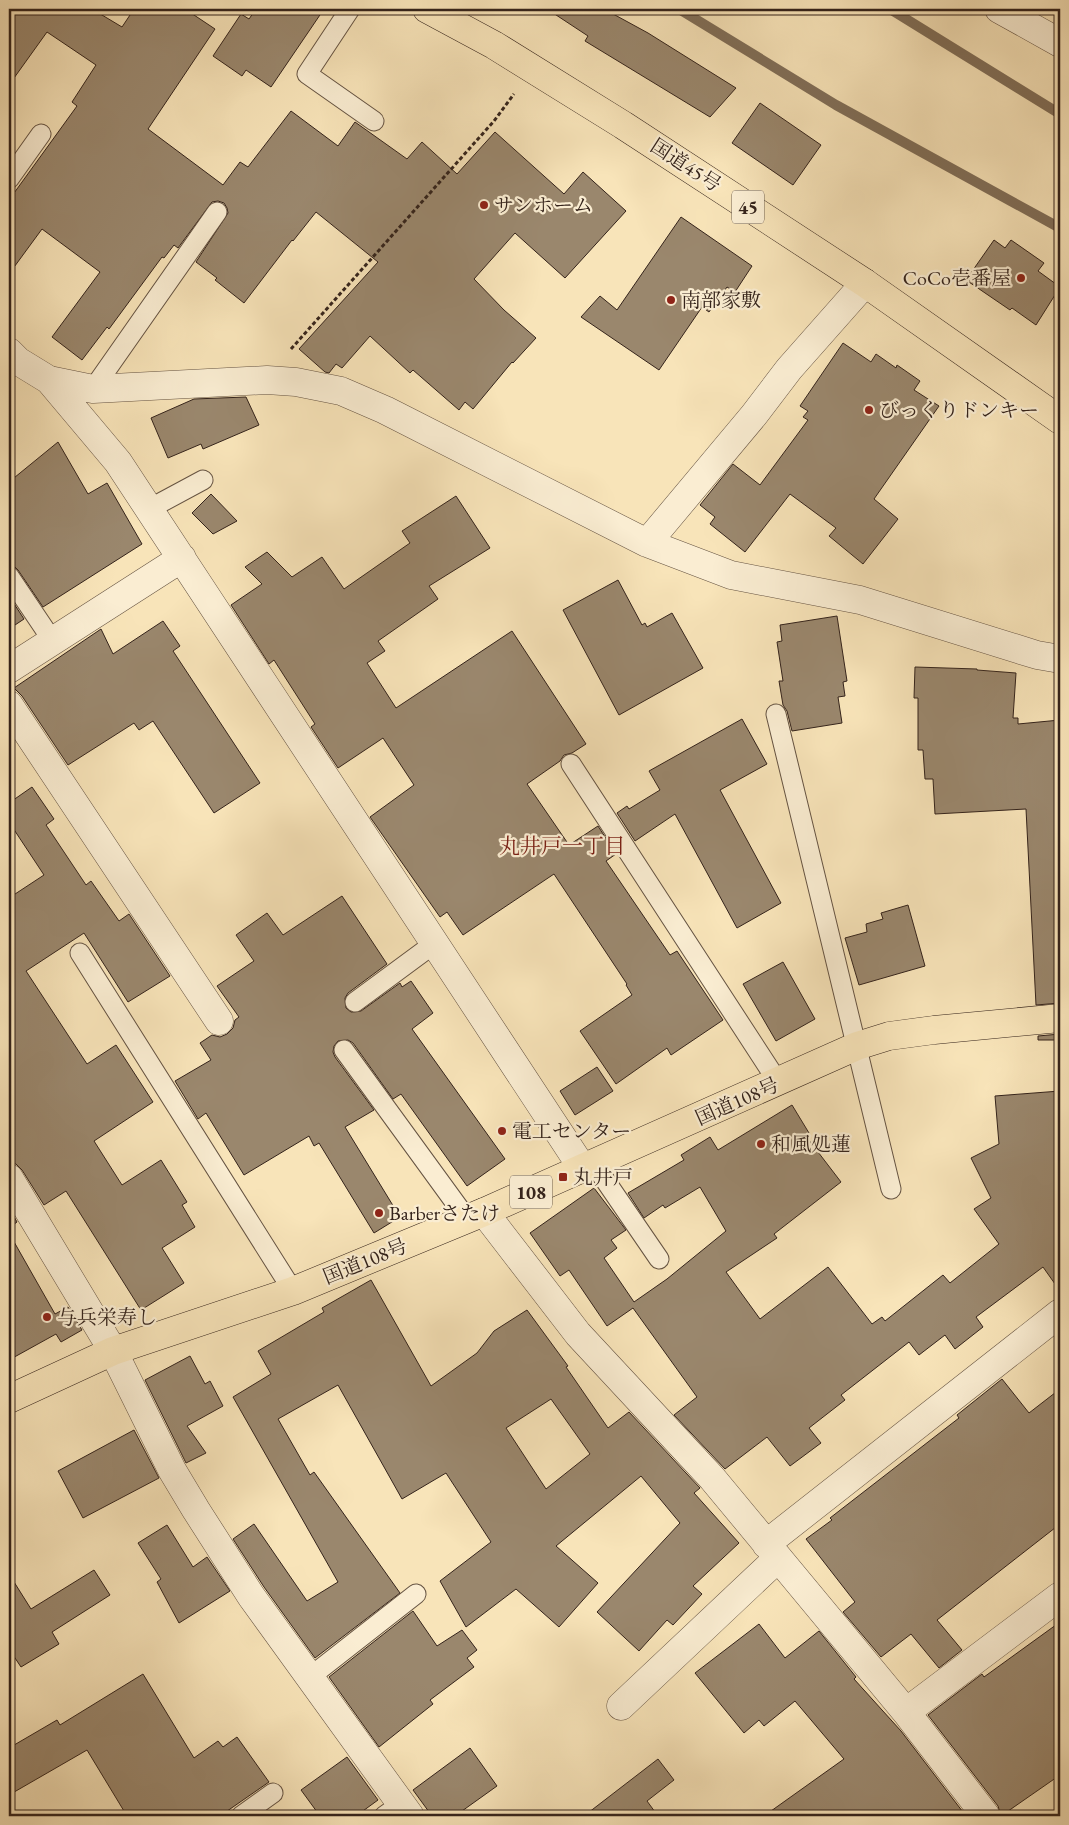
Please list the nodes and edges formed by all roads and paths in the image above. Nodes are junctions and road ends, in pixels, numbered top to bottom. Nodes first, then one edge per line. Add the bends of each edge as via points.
1 (350, 9) edge
2 (427, 9) edge
3 (999, 9) edge
4 (1060, 43) edge
5 (516, 92) dead end
6 (374, 121) dead end
7 (41, 134) dead end
8 (9, 179) edge
9 (217, 212) dead end
10 (864, 283) junction
11 (9, 352) edge
12 (49, 380) junction
13 (267, 380) junction
14 (93, 389) junction
15 (1060, 420) edge
16 (203, 480) dead end
17 (149, 509) junction
18 (646, 544) junction
19 (182, 558) junction
20 (9, 576) edge
21 (52, 640) junction
22 (1060, 659) edge
23 (9, 669) edge
24 (9, 705) edge
25 (776, 714) dead end
26 (571, 764) dead end
27 (435, 943) junction
28 (80, 953) dead end
29 (355, 1002) dead end
30 (1060, 1018) edge
31 (219, 1021) dead end
32 (857, 1046) junction
33 (344, 1050) dead end
34 (778, 1082) junction
35 (588, 1167) junction
36 (9, 1178) edge
37 (891, 1189) dead end
38 (475, 1216) junction
39 (659, 1259) dead end
40 (293, 1291) junction
41 (1060, 1314) edge
42 (113, 1351) junction
43 (9, 1399) edge
44 (772, 1551) junction
45 (416, 1594) dead end
46 (1060, 1596) edge
47 (310, 1677) junction
48 (621, 1706) dead end
49 (906, 1712) junction
50 (273, 1793) dead end
51 (399, 1812) edge
52 (241, 1816) edge
53 (986, 1816) edge

1 - 6 lane via 307,74
2 - 10 highway, 国道45号 / 45 via 494,45 623,124
3 - 4 street
5 - 13 path
7 - 8 lane
9 - 14 lane
10 - 15 highway, 国道45号 / 45
10 - 18 street
11 - 12 street
12 - 14 street
12 - 17 street via 118,462
13 - 14 street
13 - 18 street via 341,391 385,410
16 - 17 lane
17 - 19 street
18 - 22 street via 732,575 860,600 1037,655
19 - 21 street
19 - 27 street
20 - 21 lane
21 - 23 street
24 - 31 street
25 - 32 lane
26 - 34 lane
27 - 29 lane
27 - 35 street
28 - 40 lane
30 - 32 highway, 国道108号 / 108 via 889,1036
32 - 34 highway, 国道108号 / 108
32 - 37 lane
33 - 38 lane
34 - 35 highway, 国道108号 / 108
35 - 38 highway, 国道108号 / 108
35 - 39 lane
36 - 42 street
38 - 40 highway, 国道108号 / 108
38 - 44 street via 578,1334 712,1478
40 - 42 highway, 国道108号 / 108
41 - 44 street
42 - 43 highway, 国道108号 / 108
42 - 47 street via 172,1470 251,1596
44 - 48 street
44 - 49 street
45 - 47 lane
46 - 49 street
47 - 51 street
49 - 53 street
50 - 52 lane

